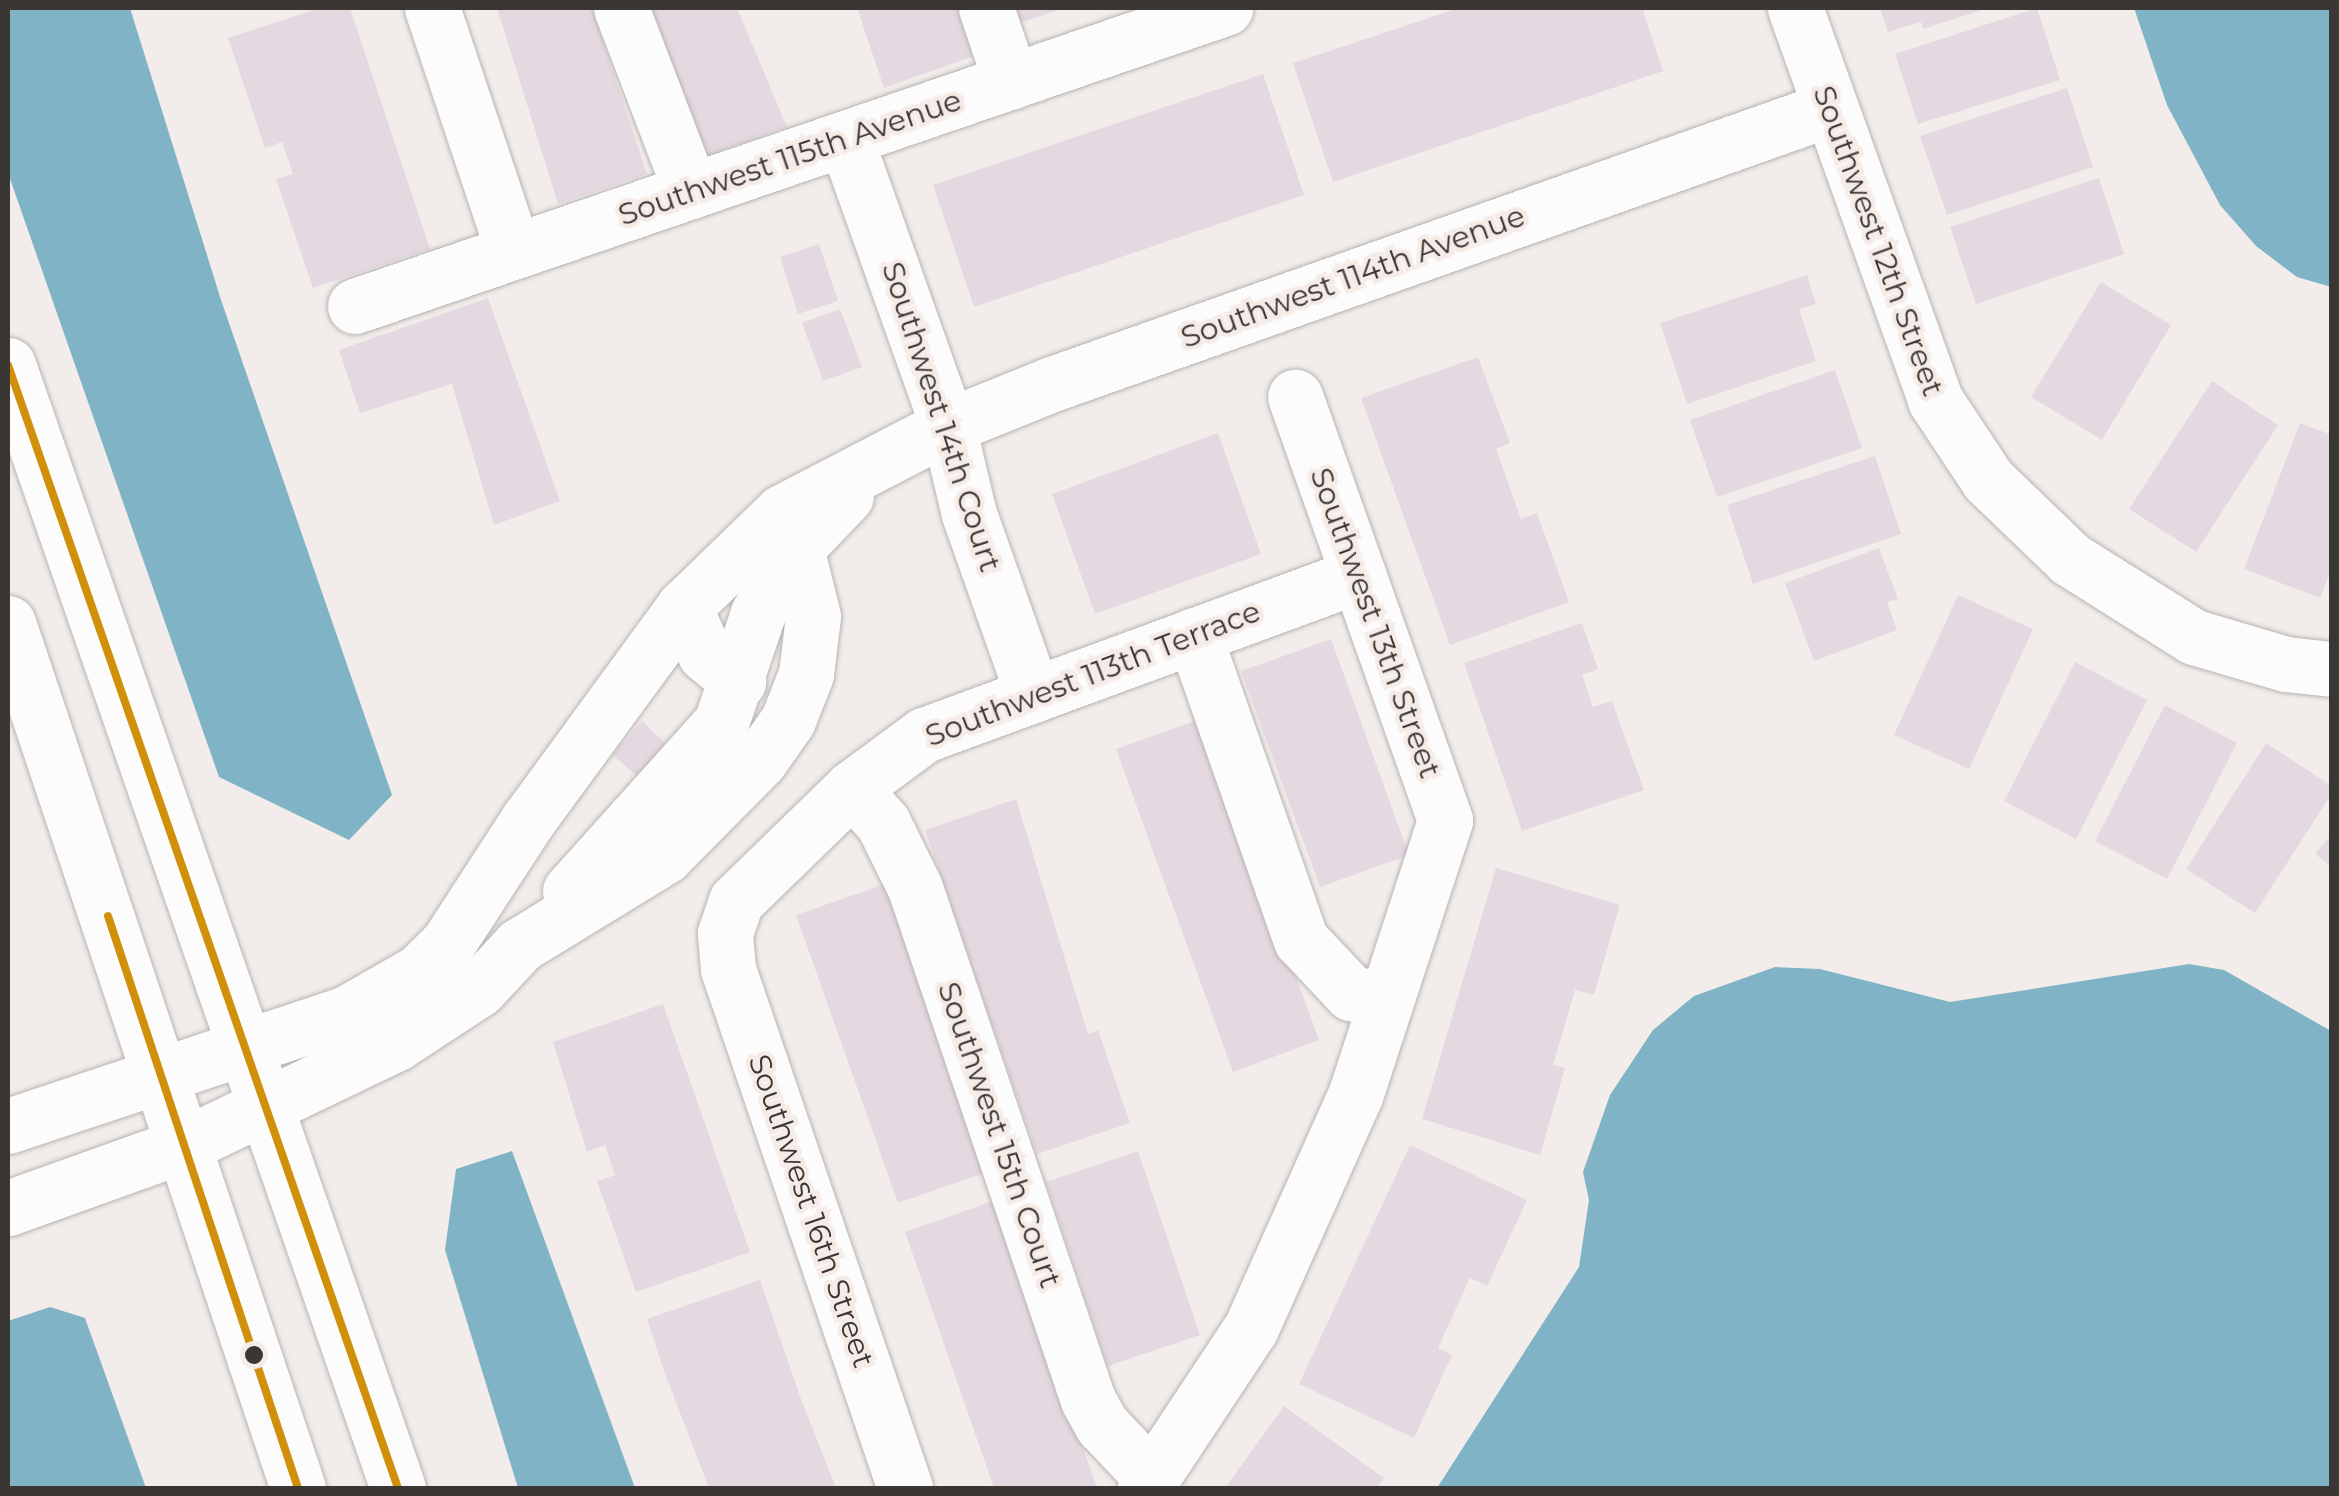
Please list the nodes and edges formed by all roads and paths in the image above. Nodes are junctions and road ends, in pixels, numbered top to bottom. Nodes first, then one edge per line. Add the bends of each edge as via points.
1 (432, 8) edge
2 (622, 8) edge
3 (986, 8) edge
4 (1795, 8) edge
5 (1190, 13) edge
6 (1011, 82) junction
7 (1830, 109) junction
8 (846, 140) junction
9 (691, 191) junction
10 (513, 250) junction
11 (355, 306) dead end
12 (8, 365) edge
13 (1294, 397) dead end
14 (948, 426) junction
15 (883, 457) junction
16 (796, 548) junction
17 (1359, 574) junction
18 (684, 607) junction
19 (8, 623) edge
20 (1194, 634) junction
21 (2332, 669) edge
22 (738, 681) junction
23 (1033, 695) junction
24 (852, 788) junction
25 (725, 932) joint
26 (520, 944) junction
27 (1385, 1000) junction
28 (246, 1044) junction
29 (161, 1070) junction
30 (267, 1104) junction
31 (8, 1126) edge
32 (184, 1145) junction
33 (8, 1208) edge
34 (1148, 1483) edge
35 (298, 1488) edge
36 (398, 1488) edge
37 (905, 1488) edge

1 - 10 street
2 - 9 street
3 - 6 street
4 - 7 street, Southwest 12th Street
5 - 6 street, Southwest 115th Avenue
6 - 8 street, Southwest 115th Avenue
7 - 14 street, Southwest 114th Avenue
7 - 21 street, Southwest 12th Street via 1934,400 1988,480 2070,559 2194,637 2286,664
8 - 9 street, Southwest 115th Avenue
8 - 14 street, Southwest 14th Court
9 - 10 street, Southwest 115th Avenue
10 - 11 street, Southwest 115th Avenue
12 - 28 street
13 - 17 street, Southwest 13th Street
14 - 15 street, Southwest 114th Avenue
14 - 23 street, Southwest 14th Court via 969,514
15 - 16 street
15 - 18 street, Southwest 114th Avenue via 782,512
16 - 22 street via 758,612
16 - 26 street via 813,616 806,674 788,720 760,760 664,856
17 - 20 street, Southwest 113th Terrace
17 - 27 street, Southwest 13th Street via 1445,820
18 - 22 street via 705,654
18 - 28 street, Southwest 114th Avenue via 528,820 448,943 420,971 345,1014
19 - 29 street
20 - 23 street, Southwest 113th Terrace
20 - 27 street via 1301,940 1351,993
22 - 26 street via 720,723
23 - 24 street, Southwest 113th Terrace via 924,736
24 - 25 street, Southwest 113th Terrace via 736,901
24 - 34 street, Southwest 15th Court via 883,823 916,888 1088,1400
25 - 37 street, Southwest 16th Street via 728,969
26 - 30 street via 479,989 426,1027
27 - 34 street, Southwest 13th Street via 1354,1096 1251,1328
28 - 29 street, Southwest 114th Avenue
28 - 30 street
29 - 31 street, Southwest 114th Avenue
29 - 32 street
30 - 32 street
30 - 36 street
32 - 33 street
32 - 35 street

